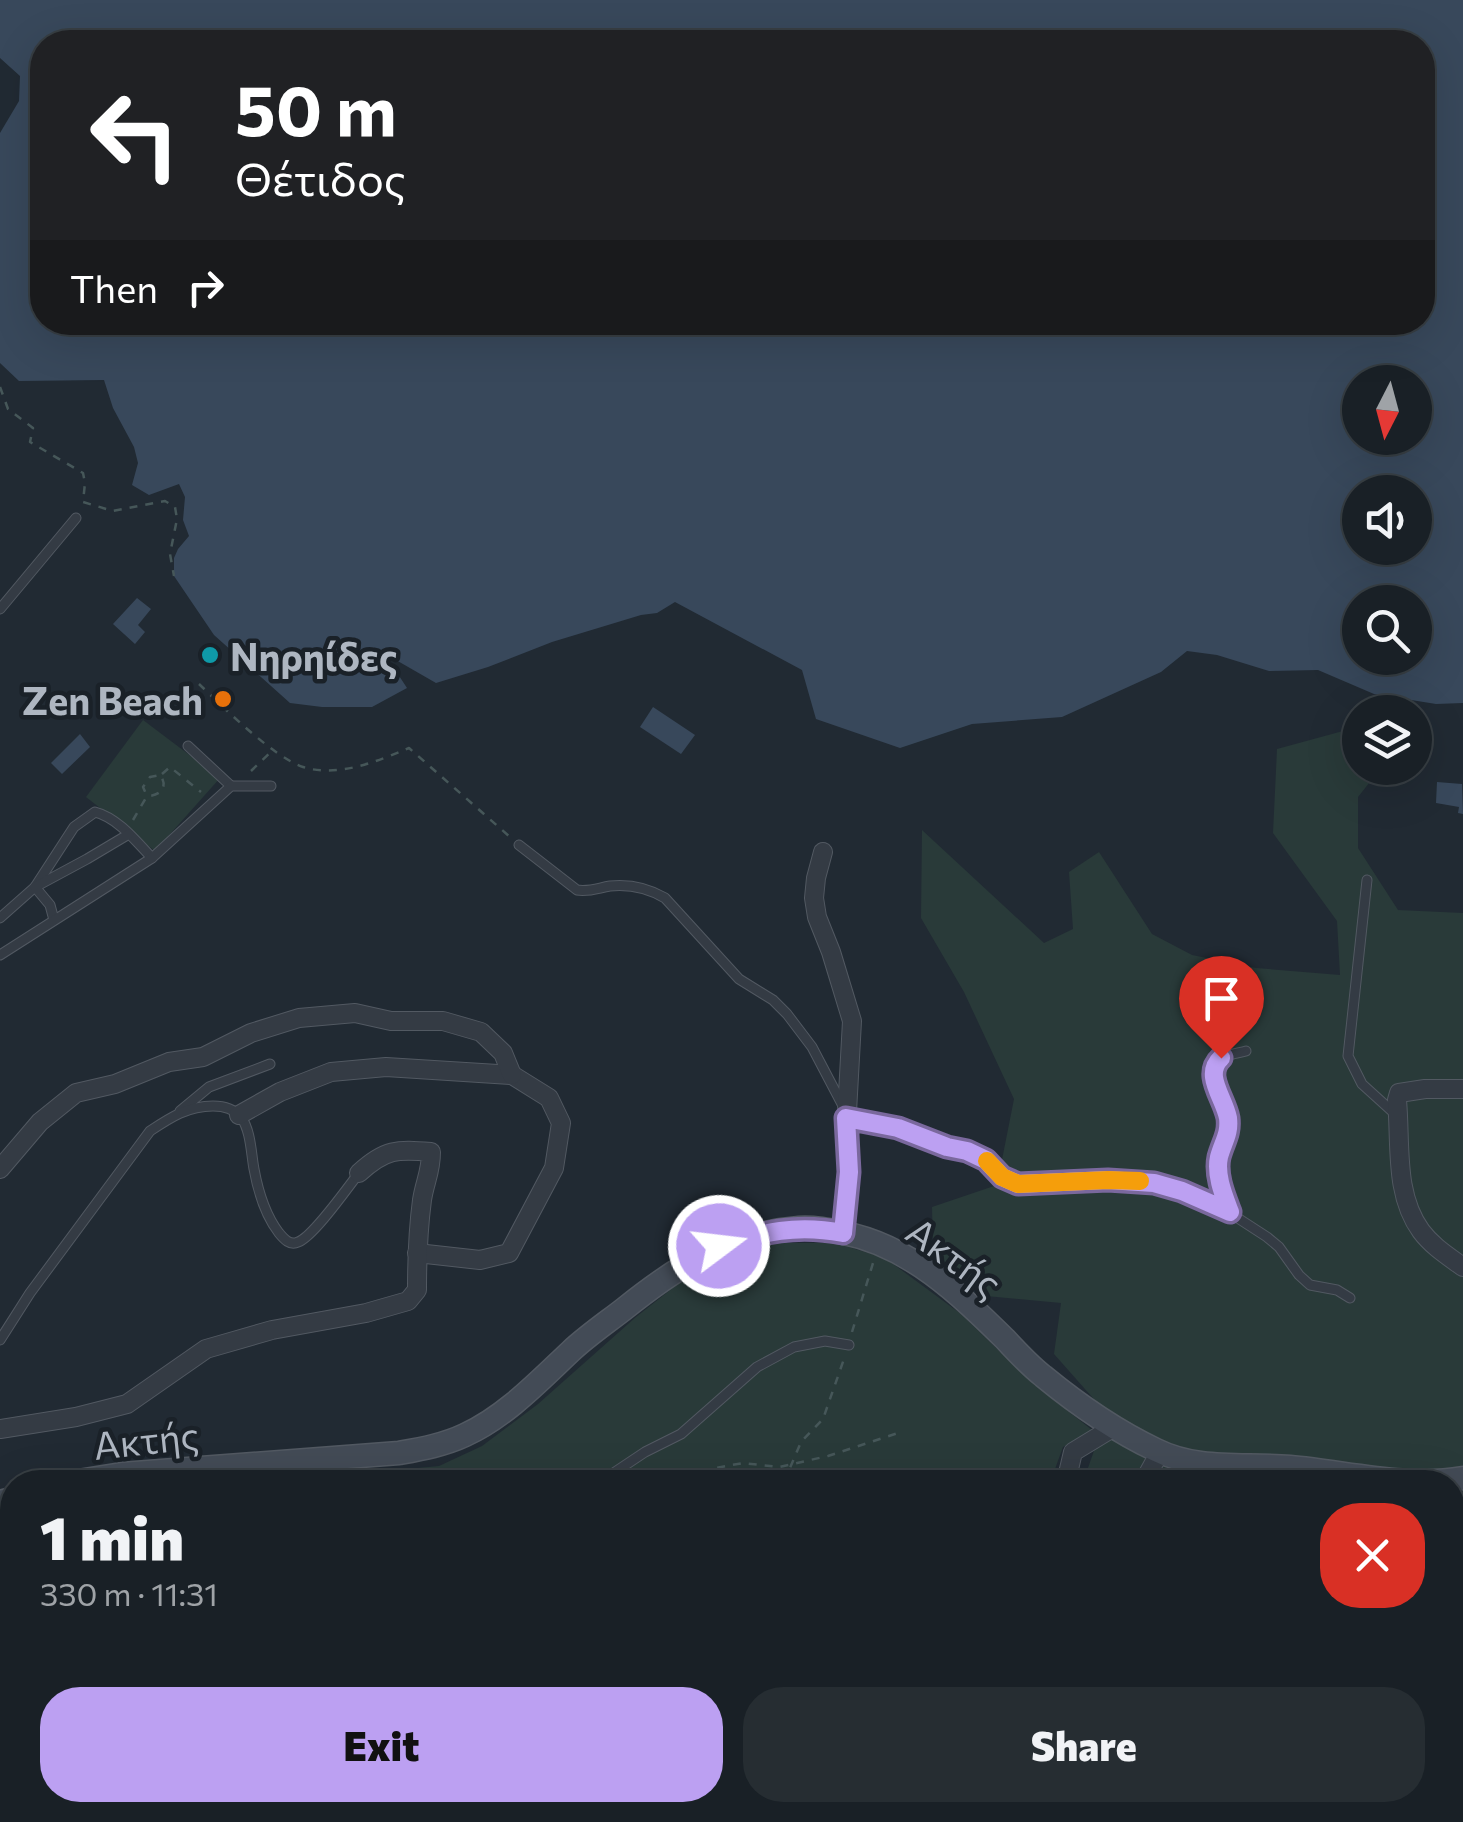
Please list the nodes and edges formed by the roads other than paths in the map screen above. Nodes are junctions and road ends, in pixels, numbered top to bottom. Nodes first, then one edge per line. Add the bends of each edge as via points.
1 (76, 518) dead end
2 (0, 609) edge
3 (188, 746) dead end
4 (231, 786) junction
5 (270, 786) dead end
6 (130, 829) junction
7 (519, 845) road end
8 (823, 852) dead end
9 (152, 858) junction
10 (1367, 880) dead end
11 (35, 886) junction
12 (0, 918) edge
13 (54, 920) junction
14 (0, 955) edge
15 (1246, 1050) dead end
16 (270, 1064) dead end
17 (512, 1076) junction
18 (1463, 1089) edge
19 (178, 1112) junction
20 (239, 1115) junction
21 (846, 1115) junction
22 (1399, 1119) junction
23 (0, 1169) edge
24 (359, 1173) joint
25 (1230, 1212) junction
26 (843, 1233) junction
27 (417, 1253) junction
28 (1463, 1267) edge
29 (1350, 1298) dead end
30 (0, 1340) edge
31 (848, 1345) road end
32 (1114, 1427) junction
33 (0, 1430) edge
34 (1160, 1452) junction
35 (177, 1470) edge
36 (618, 1470) edge
37 (1069, 1470) edge
38 (1150, 1470) edge
39 (1315, 1470) edge

1 - 2 lane
3 - 4 lane
4 - 5 lane
4 - 9 lane
6 - 9 lane
6 - 11 lane
6 - 11 lane via 96,812 74,827
7 - 21 lane via 577,890 629,886 665,898 739,979 787,1014
8 - 21 street via 817,918 852,1021
9 - 13 lane
10 - 22 lane via 1348,1056 1362,1084
11 - 12 lane
11 - 13 lane
13 - 14 lane
15 - 25 lane via 1221,1058 1213,1075 1227,1113 1229,1131 1218,1165
16 - 19 lane via 209,1087
17 - 20 street via 386,1067 331,1072
17 - 23 street via 503,1052 481,1032 444,1021 391,1021 355,1012 299,1018 203,1057 76,1094 40,1122
17 - 27 street via 549,1098 561,1123 554,1168 510,1253 480,1260
18 - 22 street via 1399,1093
19 - 20 lane via 218,1106
19 - 30 lane via 150,1131
20 - 24 lane via 260,1194 290,1243 314,1228
21 - 25 lane via 967,1151 1018,1184 1154,1183
21 - 26 street
22 - 28 street via 1401,1179 1412,1216
24 - 27 street via 390,1153 431,1152
25 - 29 lane via 1279,1247 1310,1285
26 - 32 street, Ακτής via 880,1243 942,1280 1040,1374
26 - 35 street, Ακτής via 802,1228 752,1236 684,1264 498,1415 438,1445 399,1454
27 - 33 street via 418,1290 408,1301 206,1349 127,1404
31 - 36 lane via 824,1341 769,1360 681,1434
32 - 34 street, Ακτής
32 - 37 street via 1073,1452
34 - 38 street
34 - 39 street, Ακτής via 1215,1465

